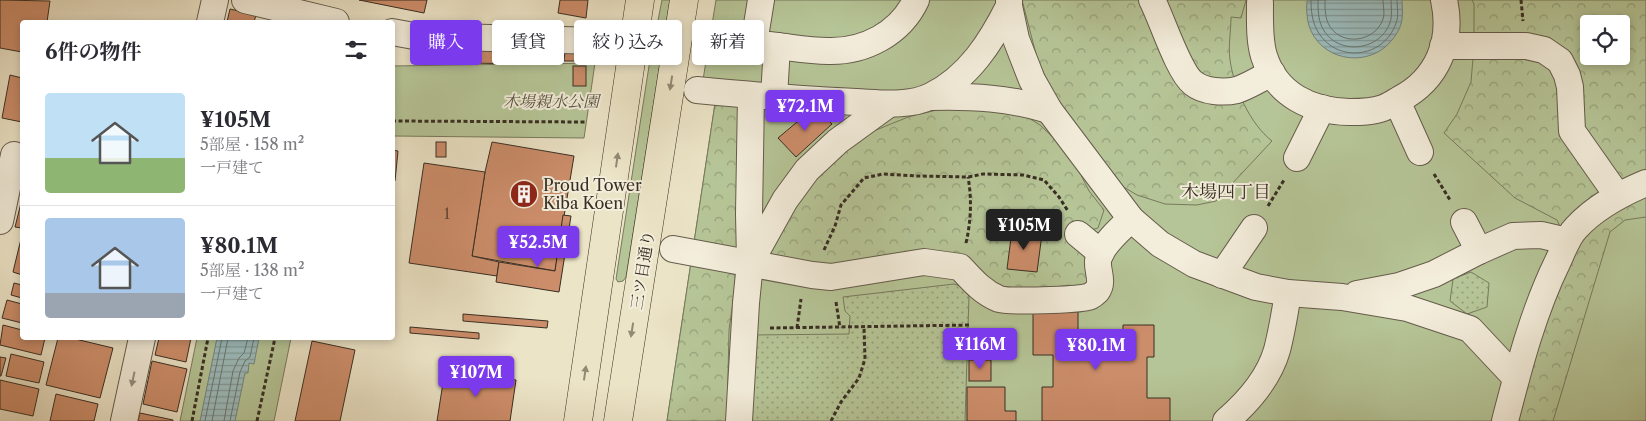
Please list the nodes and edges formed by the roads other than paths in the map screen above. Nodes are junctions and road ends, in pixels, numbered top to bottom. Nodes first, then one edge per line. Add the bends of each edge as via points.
1 (215, 0) edge
2 (245, 0) edge
3 (640, 0) edge
4 (684, 0) edge
5 (761, 0) edge
6 (916, 0) edge
7 (1152, 0) edge
8 (1444, 0) edge
9 (1009, 3) edge
10 (1260, 3) dead end
11 (210, 20) edge
12 (328, 20) edge
13 (637, 20) edge
14 (395, 33) edge
15 (574, 40) edge
16 (778, 46) junction
17 (1443, 46) junction
18 (631, 65) edge
19 (1272, 73) junction
20 (697, 90) dead end
21 (762, 96) junction
22 (929, 97) junction
23 (1397, 101) junction
24 (888, 104) junction
25 (1322, 108) junction
26 (1049, 110) junction
27 (1420, 152) road end
28 (12, 154) edge
29 (1298, 158) road end
30 (1646, 183) edge
31 (1617, 196) junction
32 (1131, 219) junction
33 (0, 221) edge
34 (1464, 222) road end
35 (1254, 228) road end
36 (1078, 234) road end
37 (1567, 241) junction
38 (673, 249) dead end
39 (1479, 250) junction
40 (1101, 253) junction
41 (750, 263) junction
42 (1222, 275) junction
43 (1288, 293) junction
44 (1342, 297) junction
45 (142, 340) edge
46 (1516, 378) junction
47 (124, 421) edge
48 (578, 421) edge
49 (618, 421) edge
50 (739, 421) edge
51 (1226, 421) edge
52 (1505, 421) edge

1 - 11 street
2 - 12 street
3 - 13 main road
4 -> 49 main road, 三ツ目通り
5 - 16 street via 754,43
6 - 16 street via 895,29 868,45 829,52
7 - 19 street via 1184,71 1193,83 1210,90 1238,90
8 - 17 street via 1447,16
9 - 22 street via 995,35 966,71
9 - 26 street via 1016,39 1032,80
10 - 19 street via 1263,55
14 - 15 street via 414,36
16 - 21 street
17 - 23 street via 1427,79
17 - 31 street via 1526,46 1544,50 1560,61 1570,87 1572,131
48 -> 18 main road
19 - 25 street via 1290,94 1310,106
20 - 21 street
21 - 24 street
21 - 41 street via 749,214
22 - 24 street
22 - 26 street via 980,96
23 - 25 street via 1384,108 1360,112
23 - 27 street
24 - 41 street via 838,141 808,170 784,200
25 - 29 street
26 - 32 street
28 - 33 street
30 - 31 street
31 - 37 street via 1575,228
32 - 40 street
32 - 42 street via 1160,244 1194,264
34 - 39 street
35 - 42 street
36 - 40 street
37 - 39 street via 1541,235 1513,236
37 - 46 street via 1544,289
38 - 41 street
39 - 44 street via 1434,274 1399,286
40 - 41 street via 1098,290 1089,297 1062,299 1000,299 981,290 960,267 924,262 832,277
41 - 50 street
42 - 43 street
43 - 44 street
43 - 51 street via 1276,352 1261,384
44 - 46 street via 1407,308 1470,329
45 -> 47 street
46 - 52 street

